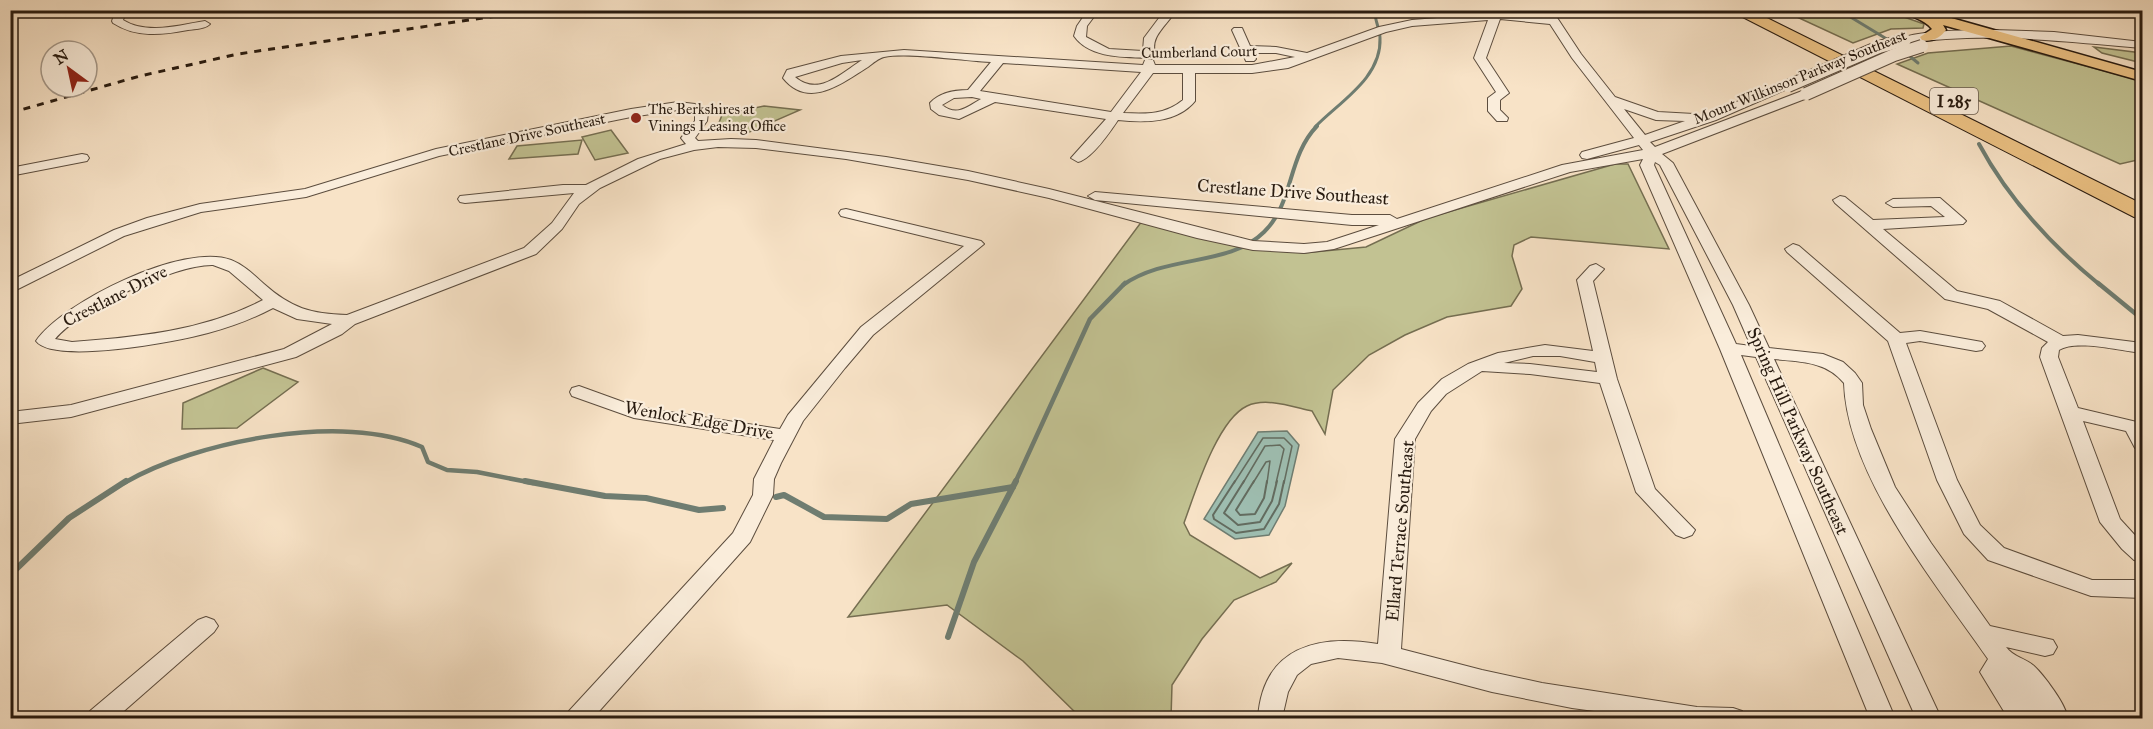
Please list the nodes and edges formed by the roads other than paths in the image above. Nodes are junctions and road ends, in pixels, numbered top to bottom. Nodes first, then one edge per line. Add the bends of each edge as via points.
1 (122, 10) edge
2 (1094, 10) edge
3 (1171, 10) edge
4 (1737, 10) edge
5 (1765, 10) edge
6 (1918, 12) edge
7 (1549, 14) edge
8 (1497, 16) junction
9 (205, 24) dead end
10 (1238, 30) dead end
11 (1984, 33) junction
12 (2009, 36) junction
13 (2035, 40) junction
14 (1924, 41) junction
15 (2142, 45) edge
16 (1246, 49) junction
17 (2142, 50) edge
18 (880, 54) junction
19 (1150, 55) junction
20 (1311, 57) junction
21 (1000, 59) junction
22 (1262, 68) junction
23 (2142, 68) edge
24 (1149, 70) junction
25 (1189, 70) junction
26 (2142, 77) edge
27 (973, 92) junction
28 (994, 99) junction
29 (1610, 99) junction
30 (1116, 115) junction
31 (1711, 117) junction
32 (1502, 118) dead end
33 (1642, 140) junction
34 (694, 146) junction
35 (1652, 153) junction
36 (82, 158) dead end
37 (1078, 158) dead end
38 (1567, 168) junction
39 (10, 172) edge
40 (588, 189) junction
41 (2142, 192) edge
42 (1048, 193) junction
43 (465, 199) dead end
44 (1840, 200) dead end
45 (2142, 212) edge
46 (846, 213) dead end
47 (1430, 214) junction
48 (1919, 222) dead end
49 (1869, 225) junction
50 (1794, 249) dead end
51 (1596, 269) dead end
52 (10, 288) edge
53 (275, 300) junction
54 (349, 320) junction
55 (1896, 339) junction
56 (2060, 342) junction
57 (1976, 346) dead end
58 (2142, 348) edge
59 (1729, 349) junction
60 (1762, 352) junction
61 (1604, 358) junction
62 (1478, 369) junction
63 (1608, 379) junction
64 (579, 392) dead end
65 (2069, 412) junction
66 (10, 418) edge
67 (786, 436) junction
68 (2142, 444) edge
69 (1683, 530) dead end
70 (2142, 554) edge
71 (2142, 588) edge
72 (206, 626) dead end
73 (1983, 633) junction
74 (2045, 647) dead end
75 (1389, 654) junction
76 (2001, 659) junction
77 (99, 718) edge
78 (578, 718) edge
79 (1270, 718) edge
80 (1698, 718) edge
81 (1733, 718) edge
82 (1882, 718) edge
83 (1928, 718) edge
84 (2024, 718) edge
85 (2042, 718) edge
86 (2055, 718) edge

1 - 9 street via 117,17 119,23 145,34
2 - 19 street via 1082,26 1082,39 1107,52
3 - 19 street via 1147,40
4 - 45 highway, I 285
5 - 41 highway, I 285
6 - 11 main road
6 - 12 main road
6 - 14 main road via 1938,27 1938,32
7 - 8 street, Cumberland Court
7 - 29 street, Spring Hill Parkway Southeast
8 - 20 street, Cumberland Court via 1439,19 1383,29
8 - 32 street via 1480,58 1503,93 1494,98 1494,111
10 - 16 street
11 - 12 main road
11 - 14 street, Mount Wilkinson Parkway Southeast
12 - 13 main road
12 - 14 street, Mount Wilkinson Parkway Southeast
12 - 15 street, Mount Wilkinson Parkway Southeast
12 - 26 main road
13 - 17 street
13 - 23 main road
14 - 31 street, Mount Wilkinson Parkway Southeast, bridge via 1905,40 1875,49
14 - 35 street, Mount Wilkinson Parkway Southeast, bridge via 1743,120
16 - 20 street
16 - 22 street via 1252,61
18 - 18 street, Cumberland Court via 816,91 804,90 789,78 791,73 808,68
18 - 21 street, Cumberland Court
19 - 24 street
20 - 22 street, Cumberland Court
21 - 24 street, Cumberland Court
21 - 27 street
22 - 25 street, Cumberland Court
24 - 25 street, Cumberland Court
24 - 30 street
25 - 30 street via 1189,101 1179,111 1153,117
27 - 28 street
27 - 28 street via 943,98 935,106 948,114 960,114
28 - 30 street
29 - 31 street via 1664,118
29 - 33 street, Spring Hill Parkway Southeast
30 - 37 street
31 - 33 street, Mount Wilkinson Parkway Southeast
33 - 35 street, Spring Hill Parkway Southeast
33 - 38 street, Mount Wilkinson Parkway Southeast via 1573,160
34 - 40 street, Crestlane Drive via 635,165
34 - 42 street, Crestlane Drive Southeast via 731,142 868,157
34 - 52 street, Crestlane Drive Southeast via 688,138 701,121 702,113 678,106 436,153 306,193 200,208 152,221 119,233
35 - 38 street, Mount Wilkinson Parkway Southeast
35 - 59 street, Spring Hill Parkway Southeast via 1647,165
35 - 60 street, Spring Hill Parkway Southeast via 1666,163
36 - 39 street
38 - 47 street
40 - 43 street, Crestlane Drive
40 - 54 street, Crestlane Drive via 530,251
42 - 47 street, Crestlane Drive Southeast via 1352,220 1402,220
42 - 47 street, Crestlane Drive Southeast via 1204,234 1281,248 1329,246
44 - 49 street
46 - 67 street via 976,244 867,331 795,418
48 - 49 street
49 - 56 street via 1951,295 1994,305
50 - 55 street
51 - 61 street via 1585,280
53 - 53 street, Crestlane Drive via 230,264 213,260 191,262 109,296 56,326 45,341 72,347 185,334 232,322
53 - 54 street, Crestlane Drive via 299,315
54 - 66 street, Crestlane Drive via 290,352 71,411
55 - 57 street via 1920,336
55 - 71 street via 1947,480 1971,529 1996,554 2091,588
56 - 58 street via 2088,341
56 - 65 street via 2051,348 2049,357
59 - 60 street
59 - 82 street, Spring Hill Parkway Southeast
60 - 73 street via 1826,361 1849,377 1861,429 1885,487
60 - 83 street, Spring Hill Parkway Southeast
61 - 62 street, Ellard Terrace Southeast via 1544,350 1522,352
61 - 63 street
62 - 63 street, Ellard Terrace Southeast via 1530,369
62 - 75 street, Ellard Terrace Southeast via 1438,391 1405,439
63 - 69 street via 1646,492
64 - 67 street, Wenlock Edge Drive via 634,412
65 - 68 street via 2134,427
65 - 70 street via 2111,522
67 - 78 street via 742,537
72 - 77 street
73 - 74 street
73 - 76 street
75 - 79 street via 1346,650 1302,657 1283,676 1271,699
75 - 80 street via 1542,693
76 - 84 street via 1992,672
76 - 85 street
76 - 86 street via 2025,672
80 - 81 street

